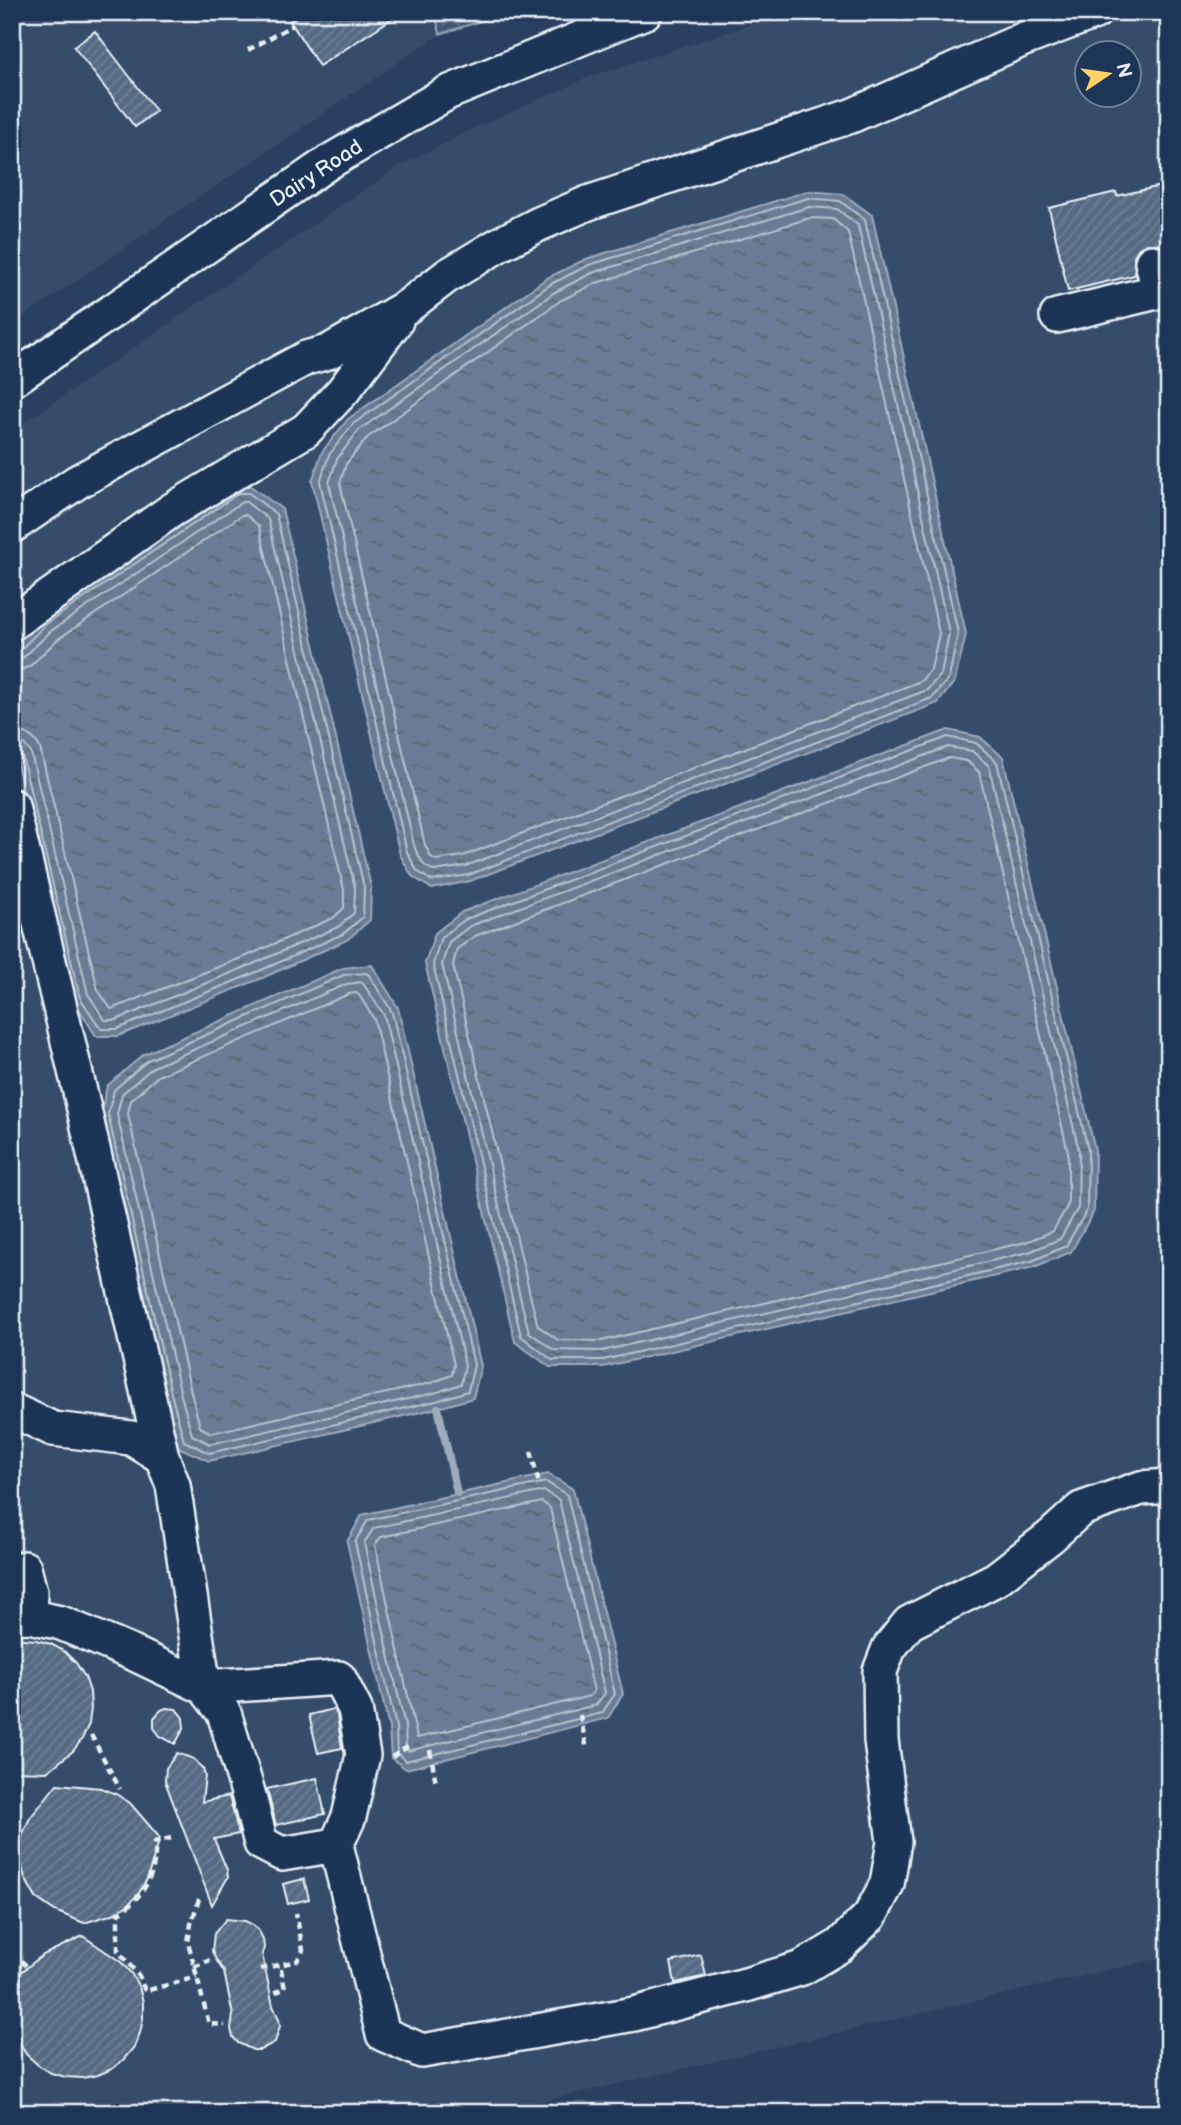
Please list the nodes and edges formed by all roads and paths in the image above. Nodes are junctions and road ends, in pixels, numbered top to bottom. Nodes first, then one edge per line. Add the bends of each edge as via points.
1 (645, 12) edge
2 (1095, 12) edge
3 (293, 25) dead end
4 (248, 50) dead end
5 (1147, 284) edge
6 (408, 306) junction
7 (1057, 316) dead end
8 (328, 352) junction
9 (12, 380) edge
10 (343, 391) junction
11 (12, 526) edge
12 (12, 622) edge
13 (12, 806) edge
14 (12, 1410) edge
15 (531, 1451) dead end
16 (162, 1457) junction
17 (539, 1484) dead end
18 (1169, 1486) edge
19 (24, 1569) dead end
20 (21, 1617) edge
21 (204, 1687) junction
22 (580, 1715) dead end
23 (91, 1735) dead end
24 (430, 1750) dead end
25 (587, 1750) dead end
26 (436, 1783) dead end
27 (120, 1789) dead end
28 (171, 1838) dead end
29 (336, 1845) junction
30 (21, 1861) dead end
31 (12, 1862) edge
32 (19, 1874) dead end
33 (12, 1876) edge
34 (199, 1899) dead end
35 (296, 1913) dead end
36 (12, 1953) edge
37 (210, 1960) dead end
38 (280, 1964) junction
39 (28, 1967) dead end
40 (194, 1967) junction
41 (260, 1969) dead end
42 (197, 1977) junction
43 (275, 1992) dead end
44 (225, 2025) dead end

1 - 9 street, Dairy Road via 447,93 329,162
2 - 6 street via 851,116 588,203 500,244 447,275
3 - 4 path
5 - 7 street
6 - 8 street
6 - 10 street
8 - 10 street via 344,361
8 - 11 street via 306,358 77,482
10 - 12 street via 306,430 172,510
13 - 16 street
14 - 16 street via 53,1429 131,1438
15 - 17 path
16 - 21 street via 173,1485
18 - 29 street via 1141,1488 1081,1509 996,1579 909,1623 889,1648 880,1671 881,1740 894,1842 887,1884 870,1916 839,1946 802,1968 634,2014 422,2051 383,2034
19 - 20 street via 30,1592
20 - 21 street via 61,1623
21 - 29 street via 224,1713 261,1843 282,1854
21 - 29 street via 339,1678 355,1709 363,1755 349,1817
22 - 25 path
23 - 27 path
24 - 26 path
28 - 42 path via 155,1842 153,1872 145,1890 118,1914 118,1951 145,1991
30 - 31 path
32 - 33 path
34 - 40 path via 188,1942
35 - 38 path via 303,1950 297,1961
36 - 39 path
37 - 40 path
38 - 41 path
38 - 43 path via 285,1989
40 - 42 path
42 - 44 path via 209,2024

